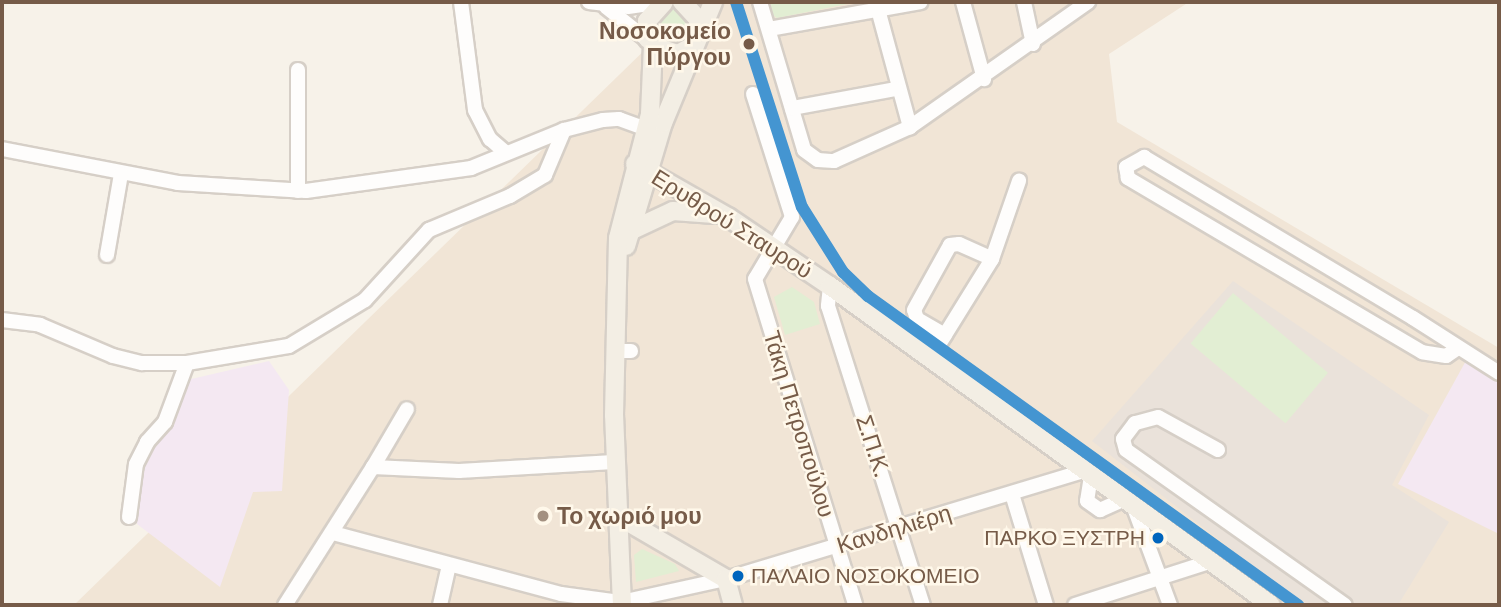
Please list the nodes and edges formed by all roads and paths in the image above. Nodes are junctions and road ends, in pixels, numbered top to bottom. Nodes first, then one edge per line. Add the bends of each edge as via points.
1 (461, 2) edge
2 (589, 2) edge
3 (664, 2) edge
4 (682, 2) edge
5 (713, 2) edge
6 (760, 2) edge
7 (921, 2) edge
8 (963, 2) edge
9 (1024, 2) edge
10 (1088, 2) edge
11 (605, 6) junction
12 (877, 6) edge
13 (769, 29) junction
14 (698, 37) junction
15 (651, 42) junction
16 (1033, 44) junction
17 (298, 70) dead end
18 (984, 79) junction
19 (896, 89) junction
20 (753, 94) dead end
21 (792, 108) junction
22 (910, 127) junction
23 (647, 129) junction
24 (564, 130) junction
25 (2, 149) edge
26 (505, 152) junction
27 (641, 167) junction
28 (121, 174) junction
29 (1019, 181) dead end
30 (298, 191) junction
31 (728, 217) junction
32 (1257, 225) junction
33 (631, 231) junction
34 (1244, 247) junction
35 (775, 248) junction
36 (107, 255) dead end
37 (992, 259) junction
38 (620, 263) junction
39 (1337, 272) junction
40 (830, 285) junction
41 (1324, 295) junction
42 (2, 320) edge
43 (945, 335) junction
44 (1458, 348) junction
45 (930, 359) junction
46 (187, 363) junction
47 (1499, 373) edge
48 (407, 409) dead end
49 (1218, 450) dead end
50 (614, 462) junction
51 (373, 467) junction
52 (1088, 473) junction
53 (1012, 494) junction
54 (1129, 502) junction
55 (616, 515) junction
56 (129, 517) dead end
57 (898, 527) junction
58 (332, 533) junction
59 (836, 546) junction
60 (1209, 562) junction
61 (449, 565) junction
62 (726, 579) junction
63 (1160, 579) junction
64 (561, 600) edge
65 (622, 603) edge
66 (285, 605) edge
67 (440, 605) edge
68 (733, 605) edge
69 (855, 605) edge
70 (923, 605) edge
71 (1046, 605) edge
72 (1075, 605) edge
73 (1170, 605) edge
74 (1271, 605) edge
75 (1345, 605) edge

1 - 26 street via 475,110 490,139
2 - 11 street
3 - 11 street
3 - 15 main road via 647,21
4 - 14 main road via 696,12
5 - 14 main road
6 - 13 street
7 - 12 street
8 - 18 street
9 - 16 street
10 - 16 street
11 - 15 street
12 - 13 street
12 - 19 street
13 - 21 street
14 - 15 main road via 678,54
14 - 27 main road
15 - 23 main road
16 - 18 street
17 - 30 street
18 - 22 street
19 - 21 street
19 - 22 street
20 - 35 street, Τάκη Πετροπούλου via 792,208 790,224
21 - 22 street via 804,150 818,160 848,158
23 - 24 street via 619,119
23 - 27 main road
24 - 26 street
24 - 46 street via 545,175 510,196 429,230 365,300 340,318 289,346
25 - 28 street
26 - 30 street via 471,168
27 - 31 main road, Ερυθρού Σταυρού
27 - 33 main road
27 - 38 main road via 621,218
28 - 30 street
28 - 36 street
29 - 37 street
31 - 33 main road via 698,210 673,211
31 - 35 main road, Ερυθρού Σταυρού
32 - 34 street
32 - 34 street via 1144,157 1126,167 1128,178
32 - 39 street
33 - 38 main road
34 - 41 street
35 - 40 main road, Ερυθρού Σταυρού
35 - 59 street, Τάκη Πετροπούλου via 755,279
37 - 43 street
37 - 43 street via 956,243 943,257 914,310 917,319
38 - 50 main road via 623,351
39 - 41 street
39 - 44 street
40 - 45 main road, Ερυθρού Σταυρού
40 - 57 street, Σ.Π.Κ. via 828,306
41 - 44 street via 1422,352 1446,356
42 - 46 street via 40,325 113,356 142,363
43 - 45 street
44 - 47 street
45 - 52 main road, Ερυθρού Σταυρού
46 - 56 street via 165,422 136,464
48 - 51 street
49 - 75 street via 1158,417 1135,423 1123,439 1126,450
50 - 51 street via 459,471
50 - 55 main road
51 - 58 street
52 - 53 street, Κανδηλιέρη
52 - 54 main road, Ερυθρού Σταυρού
53 - 57 street, Κανδηλιέρη
53 - 71 street
54 - 60 main road, Ερυθρού Σταυρού
54 - 63 street
55 - 62 main road
55 - 65 main road
57 - 59 street, Κανδηλιέρη
57 - 70 street, Σ.Π.Κ.
58 - 61 street, Κανδηλιέρη
58 - 66 street
59 - 62 street, Κανδηλιέρη
59 - 69 street, Τάκη Πετροπούλου
60 - 63 street
60 - 74 main road, Ερυθρού Σταυρού
61 - 64 street, Κανδηλιέρη
61 - 67 street
62 - 65 street, Κανδηλιέρη
62 - 68 main road
63 - 72 street
63 - 73 street
64 - 65 street, Κανδηλιέρη

